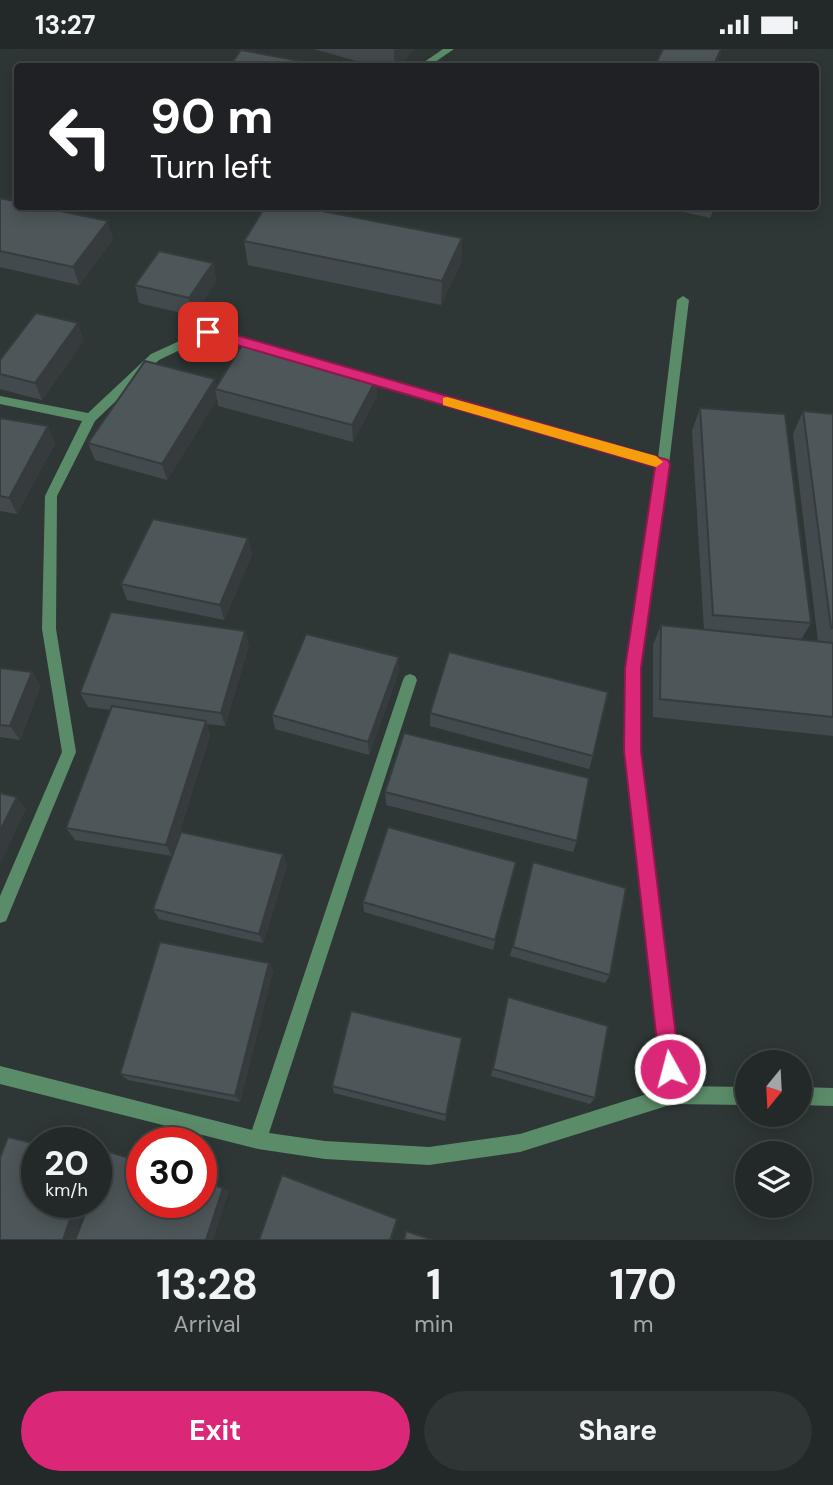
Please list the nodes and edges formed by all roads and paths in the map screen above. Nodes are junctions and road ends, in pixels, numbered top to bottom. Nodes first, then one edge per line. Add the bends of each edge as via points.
1 (449, 49) edge
2 (427, 63) edge
3 (683, 300) dead end
4 (327, 367) edge
5 (354, 374) edge
6 (0, 400) edge
7 (90, 418) junction
8 (663, 464) junction
9 (410, 680) dead end
10 (0, 915) edge
11 (0, 1075) edge
12 (673, 1095) junction
13 (735, 1096) edge
14 (812, 1096) edge
15 (833, 1097) edge
16 (258, 1140) junction

1 - 2 street
3 - 8 street
4 - 7 street via 208,332 155,357
5 - 8 street
6 - 7 street
7 - 10 street via 51,496 48,629 69,752
8 - 12 street via 633,668 632,751
9 - 16 street
11 - 16 street
12 - 13 street
12 - 16 street via 520,1143 429,1156 325,1150
14 - 15 street

